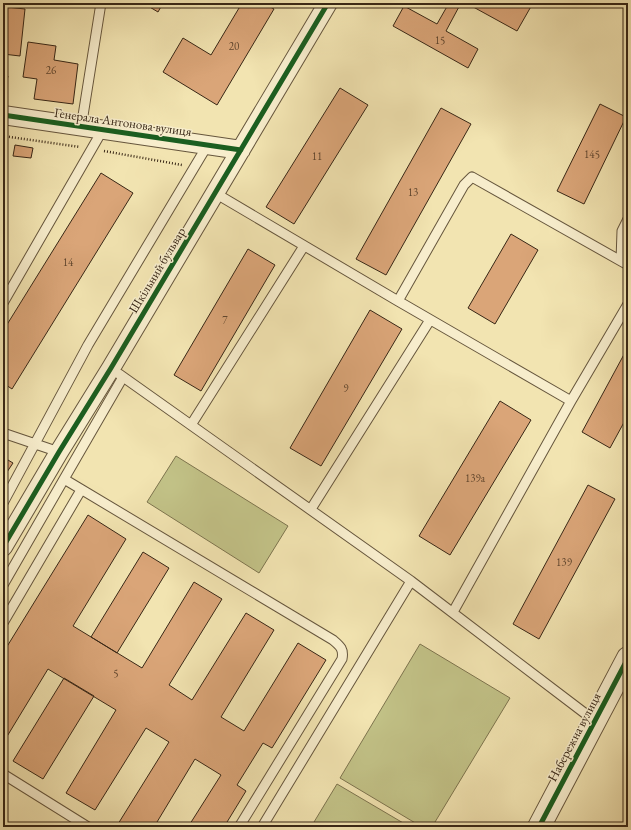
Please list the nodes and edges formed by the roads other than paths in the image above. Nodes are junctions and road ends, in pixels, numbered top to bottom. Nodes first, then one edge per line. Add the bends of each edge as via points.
1 (100, 3) edge
2 (328, 3) edge
3 (3, 115) edge
4 (81, 128) junction
5 (102, 131) junction
6 (207, 146) junction
7 (241, 150) junction
8 (215, 193) junction
9 (628, 219) edge
10 (304, 246) junction
11 (624, 263) edge
12 (398, 301) junction
13 (3, 303) edge
14 (628, 304) edge
15 (430, 320) junction
16 (117, 372) junction
17 (571, 401) junction
18 (191, 425) junction
19 (3, 433) edge
20 (36, 443) junction
21 (59, 452) junction
22 (64, 479) junction
23 (81, 490) junction
24 (3, 503) edge
25 (311, 509) junction
26 (3, 547) edge
27 (411, 581) junction
28 (3, 585) edge
29 (453, 612) junction
30 (3, 623) edge
31 (628, 658) edge
32 (595, 720) junction
33 (3, 774) edge
34 (88, 827) edge
35 (239, 827) edge
36 (262, 827) edge
37 (539, 827) edge

1 - 4 lane
2 - 7 street, Шкільний бульвар
3 - 4 street, Генерала Антонова вулиця
4 - 5 street, Генерала Антонова вулиця
5 - 6 street, Генерала Антонова вулиця
5 - 13 lane
6 - 7 street, Генерала Антонова вулиця
6 - 20 lane via 88,344
7 - 8 street, Шкільний бульвар
8 - 10 lane
8 - 16 street, Шкільний бульвар
9 - 11 lane via 622,230
10 - 12 lane
10 - 18 lane
11 - 12 lane via 472,177 464,185
12 - 15 lane
14 - 17 lane
15 - 17 lane
15 - 25 lane
16 - 18 lane
16 - 21 street, Шкільний бульвар
16 - 22 lane
17 - 29 lane
18 - 25 lane
19 - 20 lane
20 - 21 lane
20 - 24 lane
21 - 26 street, Шкільний бульвар
22 - 23 lane
22 - 28 lane
23 - 30 lane
23 - 35 lane via 341,646 344,653 342,659
25 - 27 lane
27 - 29 lane
27 - 36 lane
29 - 32 lane
31 - 32 street, Набережна вулиця
32 - 37 street, Набережна вулиця
33 - 34 lane

